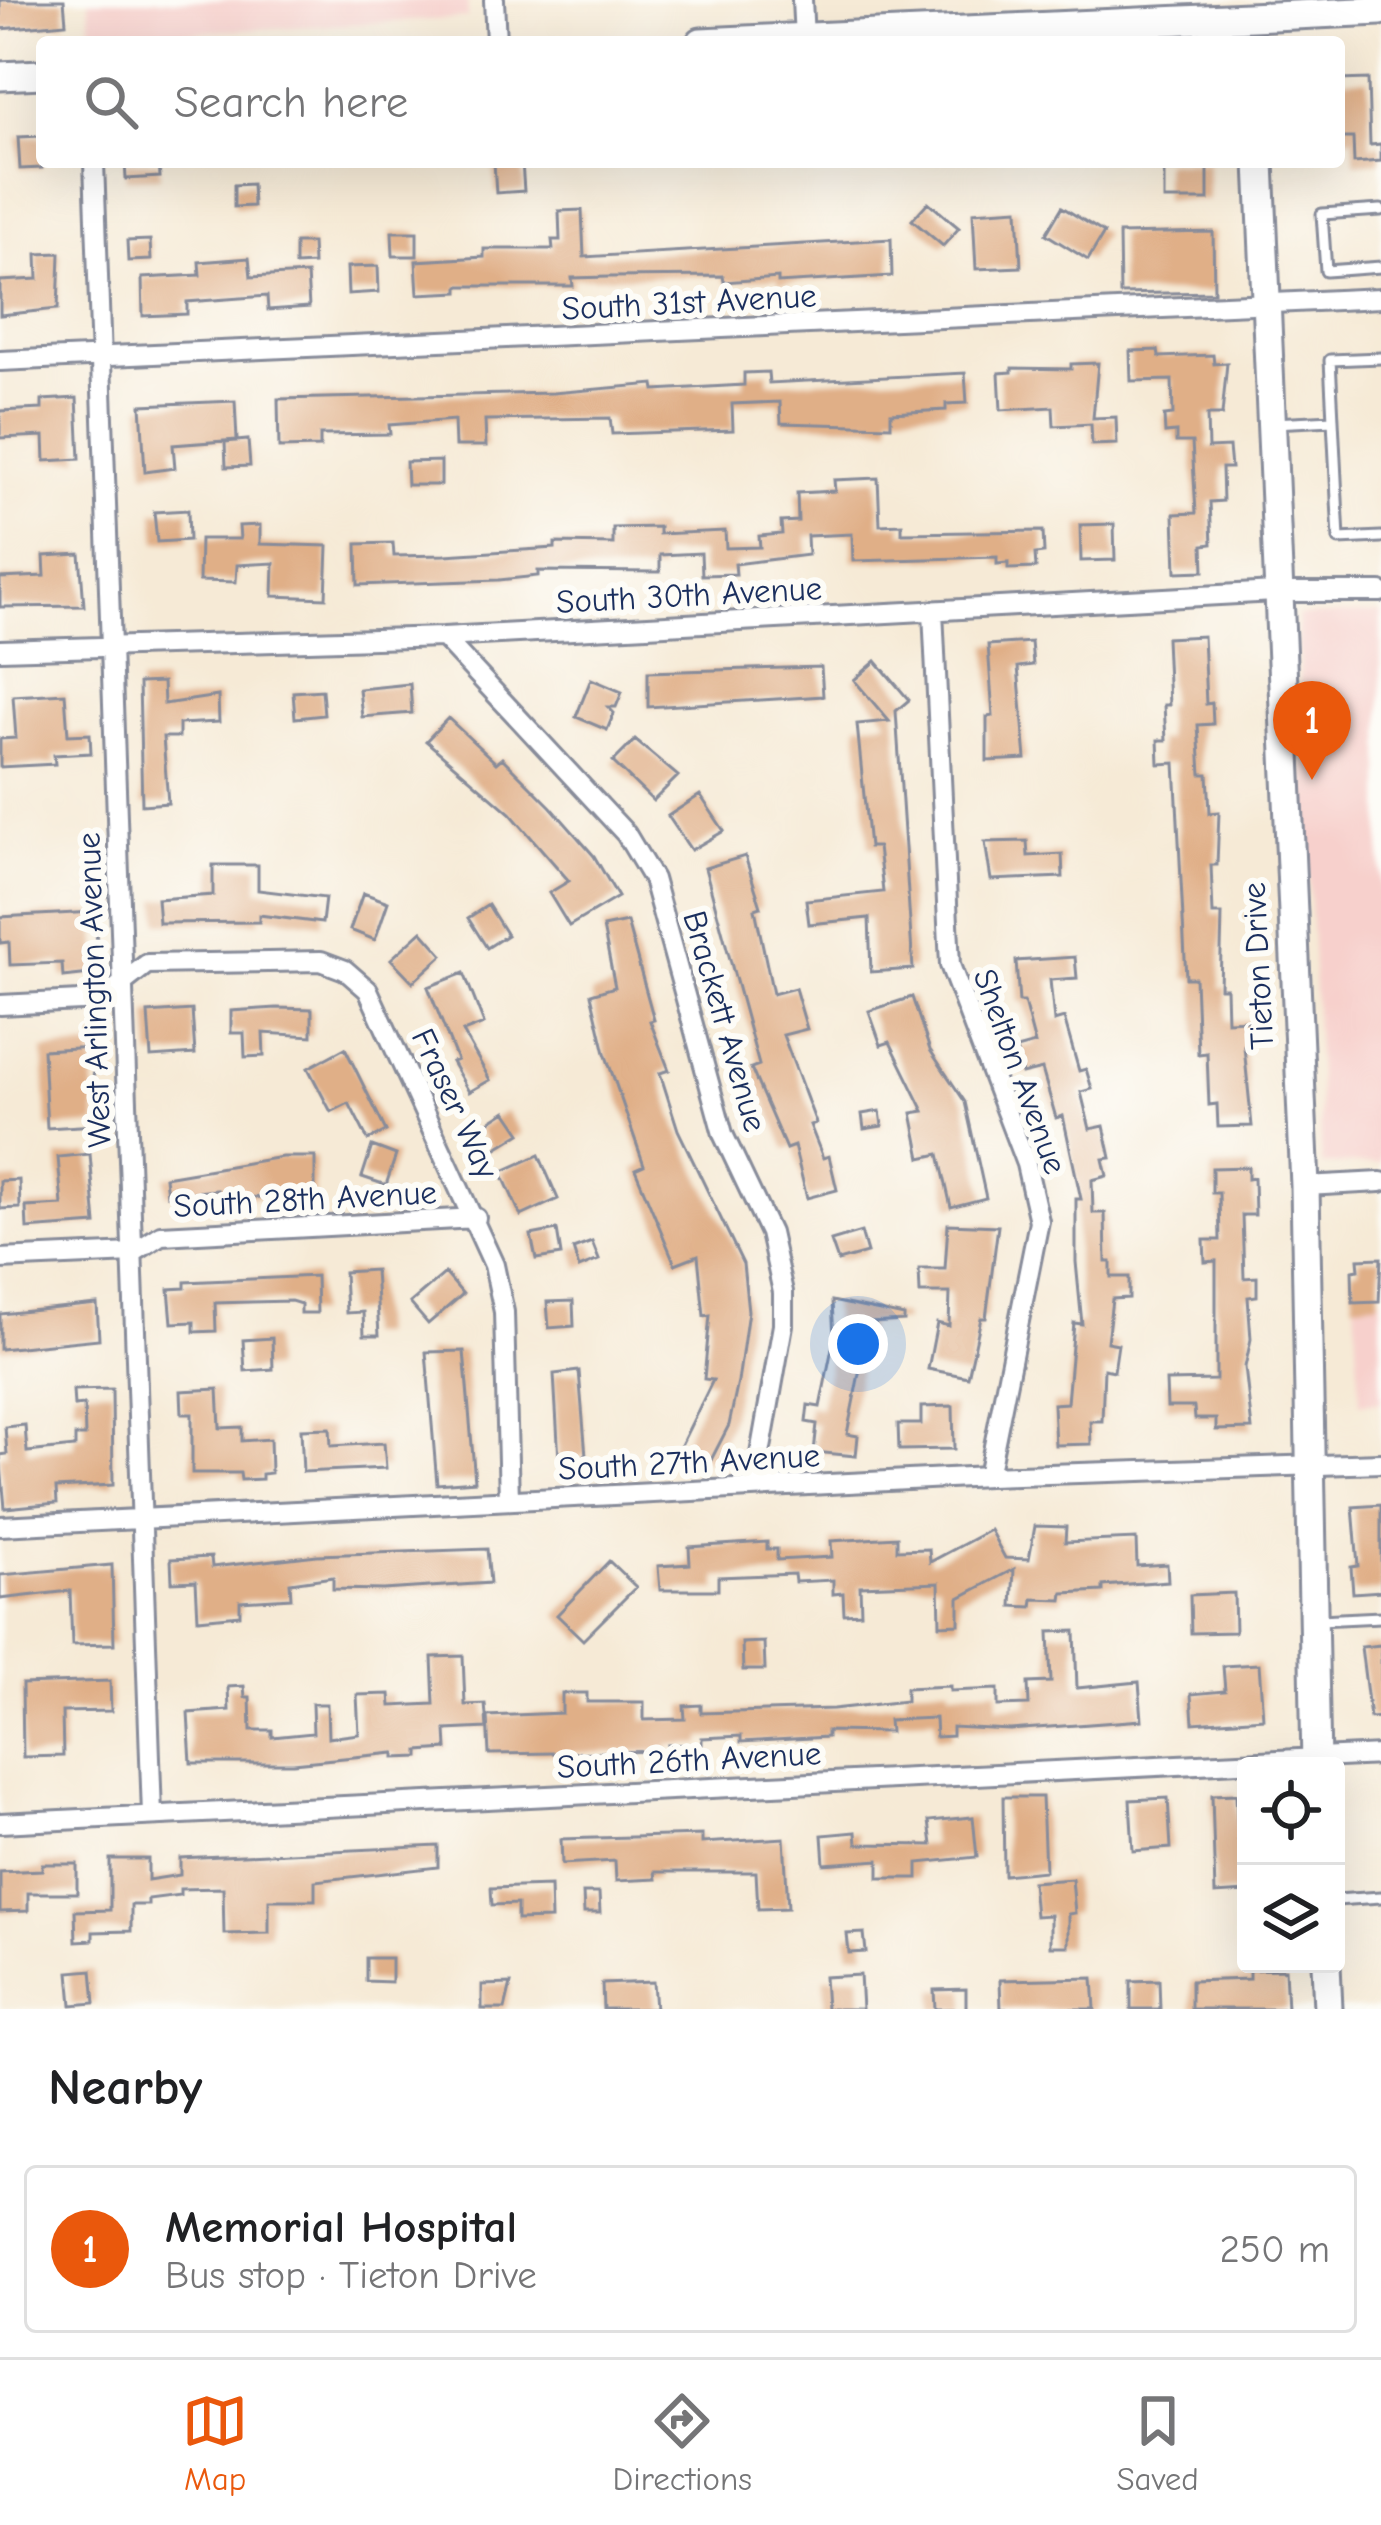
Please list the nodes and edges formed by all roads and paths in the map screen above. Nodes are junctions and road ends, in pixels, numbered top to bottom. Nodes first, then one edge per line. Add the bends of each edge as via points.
1 (494, 0) edge
2 (802, 0) edge
3 (1381, 11) edge
4 (1253, 20) edge
5 (496, 36) edge
6 (804, 36) edge
7 (854, 36) edge
8 (36, 74) edge
9 (0, 76) edge
10 (94, 168) edge
11 (1260, 168) edge
12 (1381, 210) edge
13 (1381, 267) edge
14 (1381, 298) edge
15 (1268, 305) junction
16 (100, 357) junction
17 (1381, 358) edge
18 (0, 361) edge
19 (1333, 420) junction
20 (1270, 424) junction
21 (1381, 537) edge
22 (1275, 592) junction
23 (1381, 592) edge
24 (933, 611) junction
25 (443, 637) junction
26 (109, 644) junction
27 (0, 650) edge
28 (122, 981) junction
29 (0, 1005) edge
30 (1381, 1182) edge
31 (1305, 1186) junction
32 (476, 1218) junction
33 (133, 1253) junction
34 (0, 1259) edge
35 (1381, 1463) edge
36 (1308, 1466) junction
37 (988, 1476) junction
38 (754, 1488) junction
39 (509, 1500) junction
40 (142, 1519) junction
41 (0, 1526) edge
42 (1381, 1617) edge
43 (1314, 1620) junction
44 (1381, 1755) edge
45 (1316, 1757) edge
46 (1345, 1759) edge
47 (1237, 1766) edge
48 (152, 1815) junction
49 (0, 1823) edge
50 (1381, 1897) edge
51 (1345, 1899) edge
52 (1326, 1973) edge
53 (1328, 2009) edge

1 - 5 street
2 - 6 street
3 - 4 main road
4 - 7 main road
8 - 9 main road
10 - 16 street, West Arlington Avenue
11 - 15 main road, Tieton Drive
12 - 13 lane via 1322,214 1326,271
14 - 15 street, South 31st Avenue
15 - 16 street, South 31st Avenue
15 - 20 main road, Tieton Drive
16 - 18 street, South 31st Avenue
16 - 26 street, West Arlington Avenue
17 - 19 lane via 1330,361
19 - 20 lane
19 - 21 lane via 1340,539
20 - 22 main road, Tieton Drive
22 - 23 street, South 30th Avenue
22 - 24 street, South 30th Avenue
22 - 31 main road, Tieton Drive
24 - 25 street, South 30th Avenue
24 - 37 street, Shelton Avenue via 950,965 1026,1164 1039,1221
25 - 26 street, South 30th Avenue
25 - 38 street, Brackett Avenue via 626,834 652,879 723,1134 770,1233 782,1292
26 - 27 street, South 30th Avenue
26 - 28 street, West Arlington Avenue
28 - 29 street, Fraser Way via 101,1000
28 - 32 street, Fraser Way via 147,964 290,958 345,970 384,1018
28 - 33 street, West Arlington Avenue
30 - 31 street
31 - 36 main road, Tieton Drive
32 - 33 street, South 28th Avenue via 161,1235
32 - 39 street, Fraser Way via 504,1312
33 - 34 street, South 28th Avenue
33 - 40 street, West Arlington Avenue
35 - 36 street, South 27th Avenue
36 - 37 street, South 27th Avenue
36 - 43 main road, Tieton Drive
37 - 38 street, South 27th Avenue
38 - 39 street, South 27th Avenue
39 - 40 street, South 27th Avenue
40 - 41 street, South 27th Avenue
40 - 48 street, West Arlington Avenue
42 - 43 lane
43 - 45 main road, Tieton Drive
44 - 46 street, South 26th Avenue
47 - 48 street, South 26th Avenue
48 - 49 street, South 26th Avenue
50 - 51 lane
52 - 53 main road

